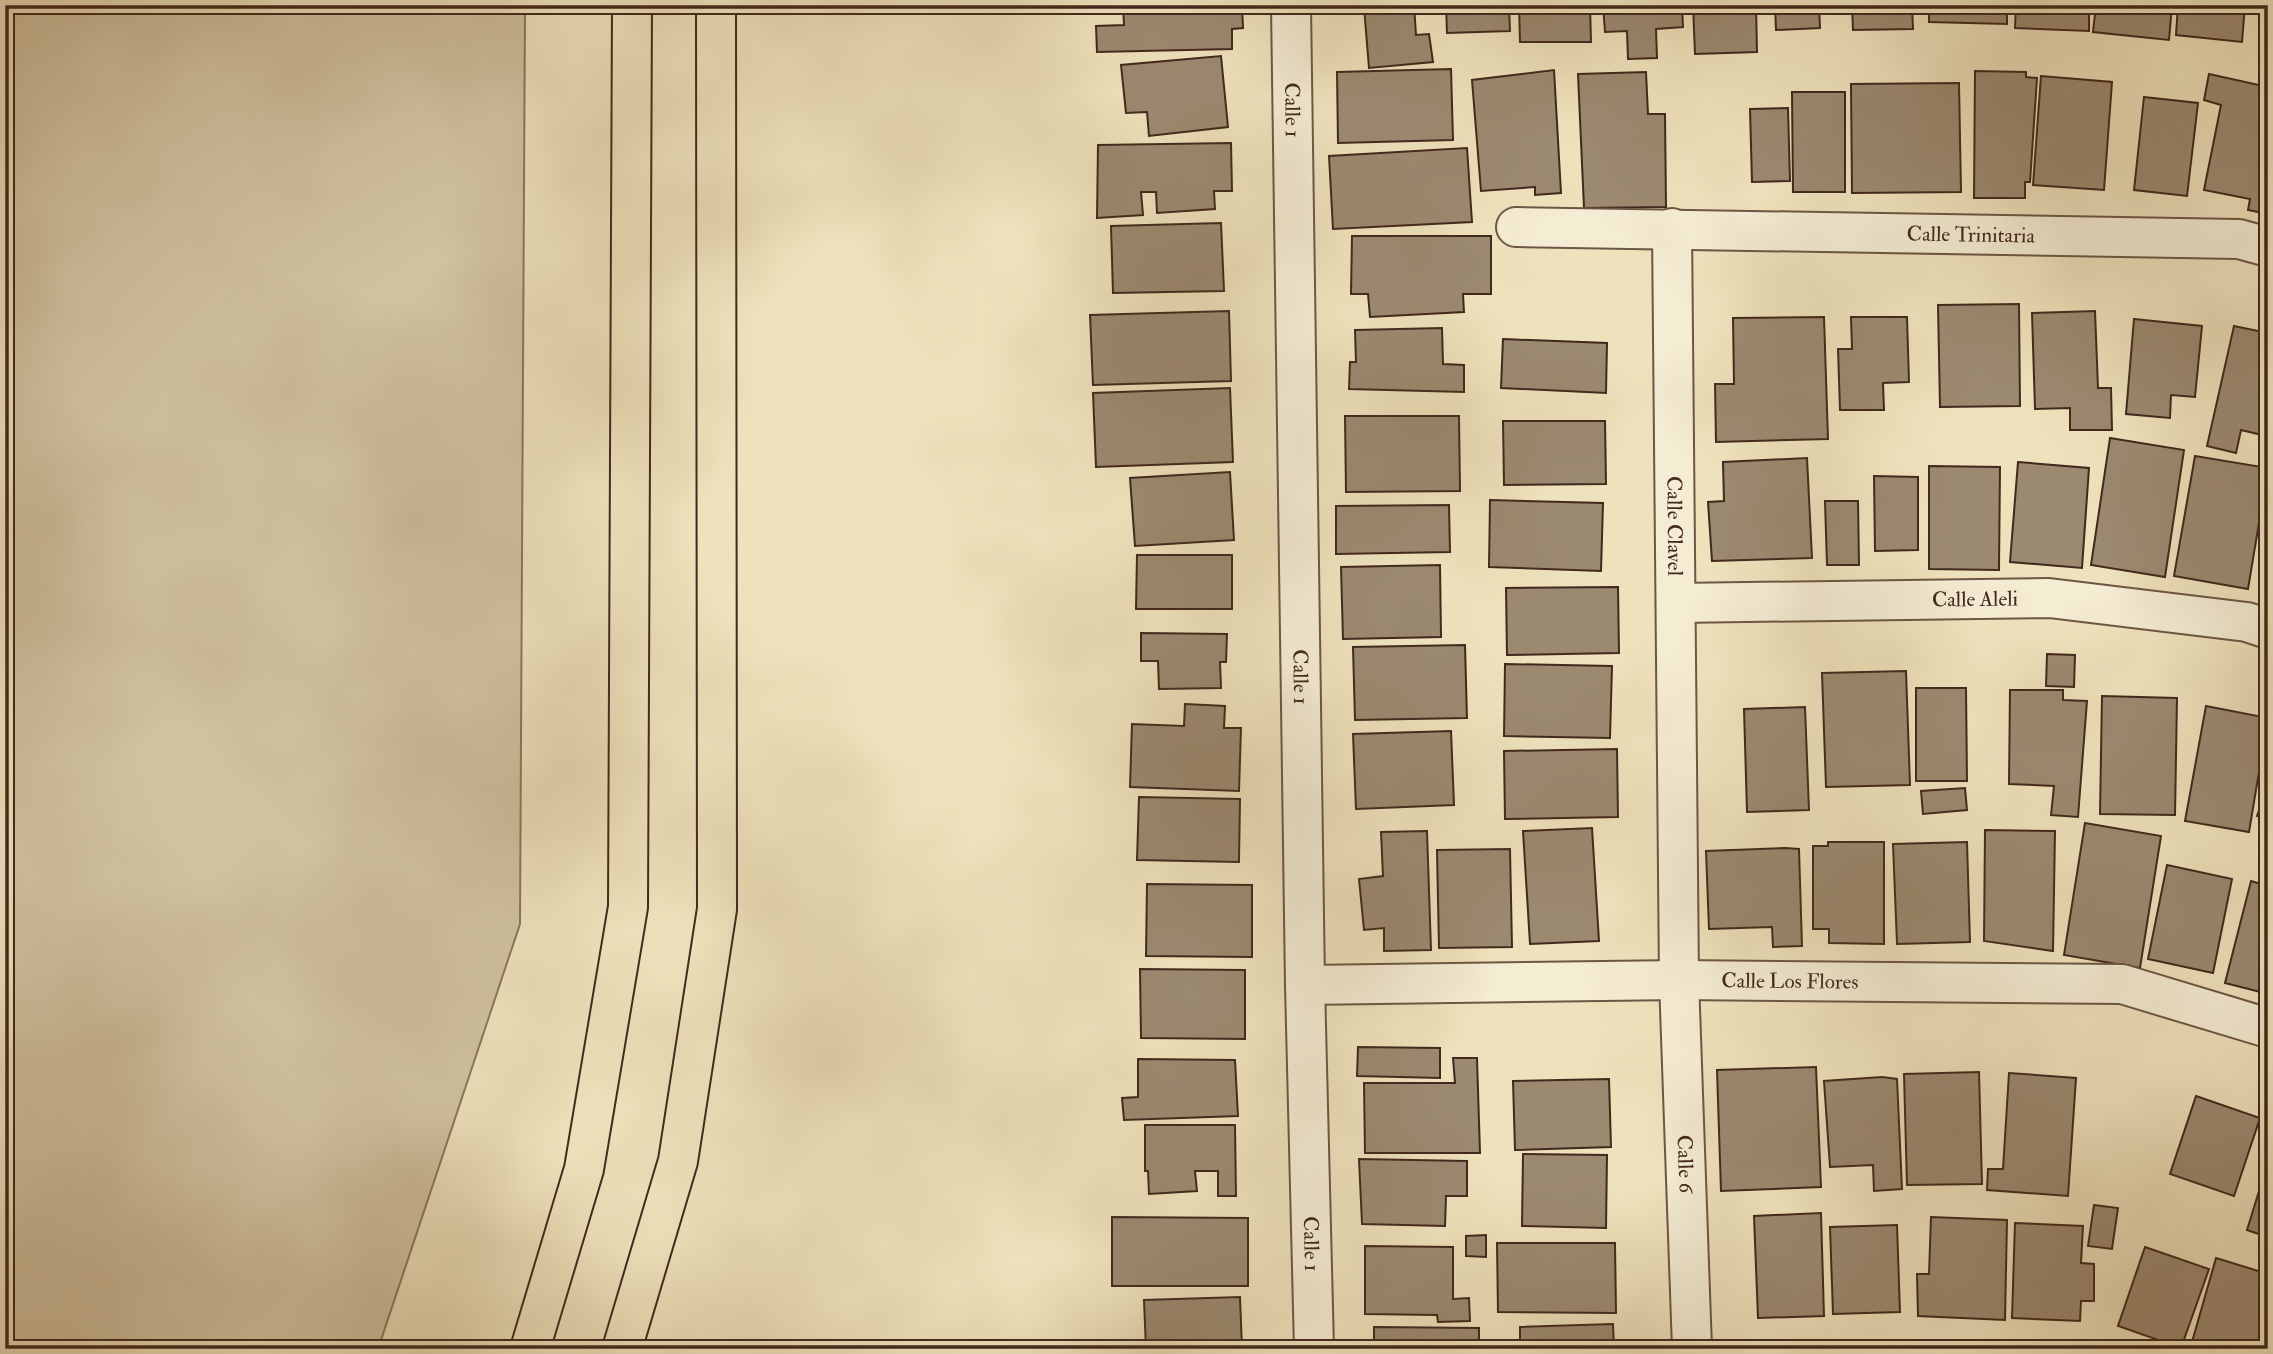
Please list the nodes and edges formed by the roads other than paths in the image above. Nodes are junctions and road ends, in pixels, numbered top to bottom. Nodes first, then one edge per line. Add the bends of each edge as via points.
1 (632, 5) edge
2 (716, 5) edge
3 (1291, 5) edge
4 (1516, 227) dead end
5 (1672, 228) junction
6 (2268, 247) edge
7 (1677, 603) junction
8 (2268, 629) edge
9 (1679, 980) junction
10 (1305, 985) junction
11 (2268, 1028) edge
12 (530, 1349) edge
13 (622, 1349) edge
14 (1314, 1349) edge
15 (1692, 1349) edge

1 - 12 main road via 628,907 584,1168
2 - 13 main road via 717,909 677,1161
3 - 10 street, Calle 1
4 - 5 street
5 - 6 street, Calle Trinitaria via 2239,239
5 - 7 street, Calle Clavel
7 - 8 street, Calle Aleli via 2049,598 2247,622
7 - 9 street, Calle Clavel
9 - 10 street, Calle Los Flores
9 - 11 street, Calle Los Flores via 2122,984
9 - 15 street, Calle 6
10 - 14 street, Calle 1

